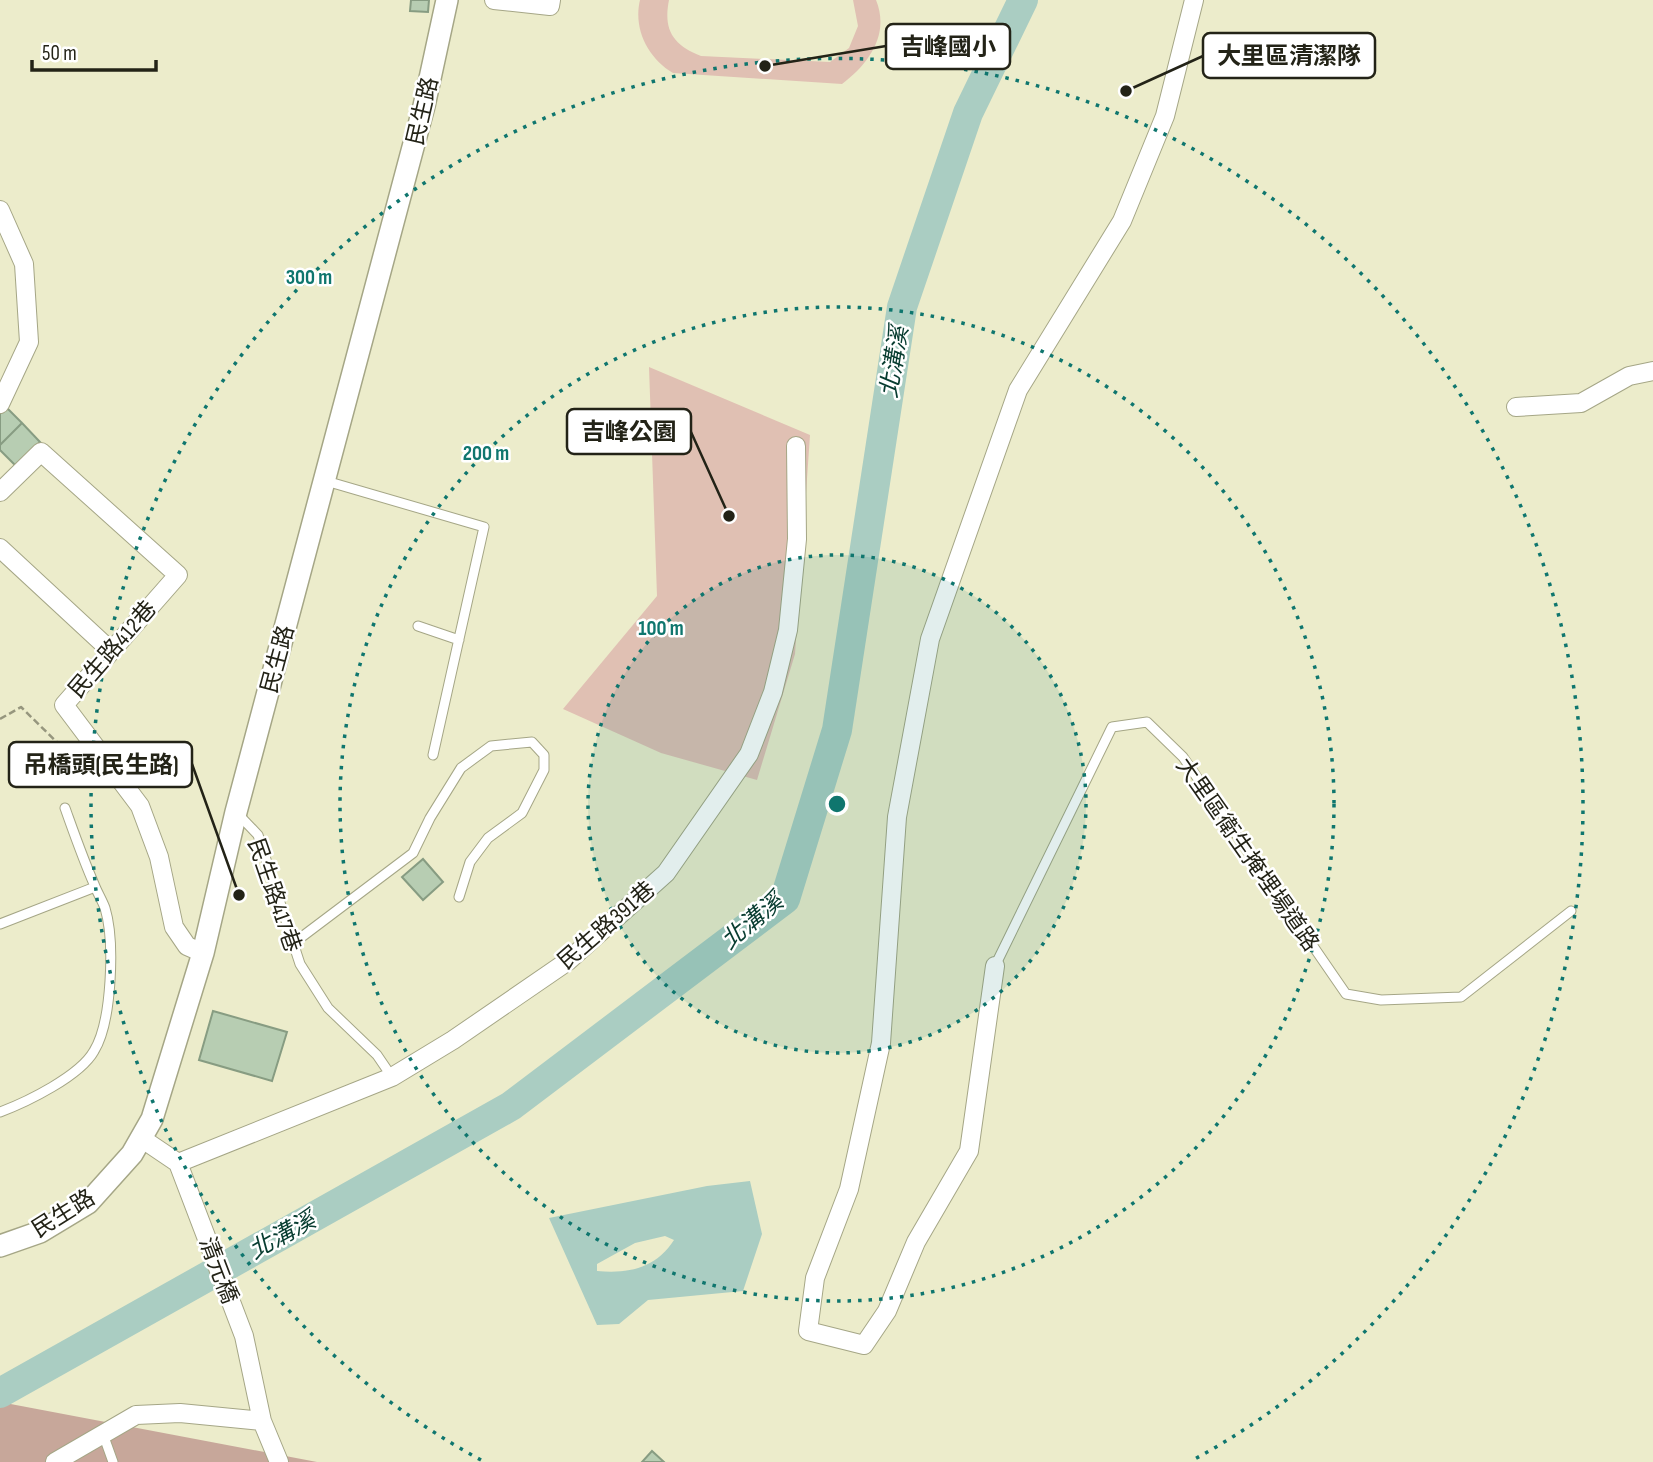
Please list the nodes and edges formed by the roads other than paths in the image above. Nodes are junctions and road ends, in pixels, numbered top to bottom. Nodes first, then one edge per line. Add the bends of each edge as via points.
1 (447, 0) edge
2 (494, 0) edge
3 (551, 0) edge
4 (1194, 0) edge
5 (0, 210) edge
6 (1653, 371) edge
7 (1, 403) edge
8 (1516, 407) dead end
9 (796, 446) dead end
10 (4, 480) edge
11 (326, 481) junction
12 (0, 548) edge
13 (418, 626) dead end
14 (459, 640) junction
15 (110, 650) junction
16 (433, 755) dead end
17 (65, 808) dead end
18 (236, 811) junction
19 (95, 887) junction
20 (459, 897) dead end
21 (1571, 911) dead end
22 (0, 924) edge
23 (291, 945) junction
24 (203, 953) junction
25 (995, 966) joint
26 (392, 1077) junction
27 (0, 1112) edge
28 (141, 1138) junction
29 (178, 1163) junction
30 (0, 1246) edge
31 (262, 1421) junction
32 (103, 1434) junction
33 (55, 1462) edge
34 (113, 1462) edge
35 (279, 1462) edge

1 - 11 street, 民生路 via 424,106
2 - 3 street via 550,6
4 - 25 street via 1165,116 1122,221 1018,390 930,639 897,817 881,1043 849,1189 816,1278 808,1331 864,1345 887,1311 916,1242 969,1152
5 - 7 street via 24,264 29,342
6 - 8 street via 1629,376 1581,403
9 - 26 street, 民生路391巷 via 797,539 788,630 773,692 749,754 666,873 568,961
10 - 15 street, 民生路412巷 via 41,452 178,575
11 - 14 lane via 484,527
11 - 18 street, 民生路
12 - 15 street
13 - 14 lane
14 - 16 lane
15 - 24 street, 民生路412巷 via 64,705 140,806 159,858 174,927 187,946
17 - 19 lane
18 - 23 lane, 民生路417巷 via 258,835
18 - 24 street, 民生路
19 - 22 lane
19 - 27 lane via 109,929 109,978 102,1033 94,1053 50,1088
20 - 23 lane via 470,862 488,838 522,813 544,771 544,755 532,742 491,746 461,768 413,853
21 - 25 lane, 大里區衛生掩埋場道路 via 1461,997 1381,1000 1346,994 1183,757 1147,722 1112,727
23 - 26 lane, 民生路417巷 via 328,1008
24 - 28 street, 民生路 via 152,1119
26 - 29 street, 民生路391巷
28 - 29 street
28 - 30 street, 民生路 via 88,1203 40,1232
29 - 31 street, 清元橋 via 242,1328
31 - 32 street via 155,1412 136,1416
31 - 35 street, 清元橋
32 - 33 street
32 - 34 lane

